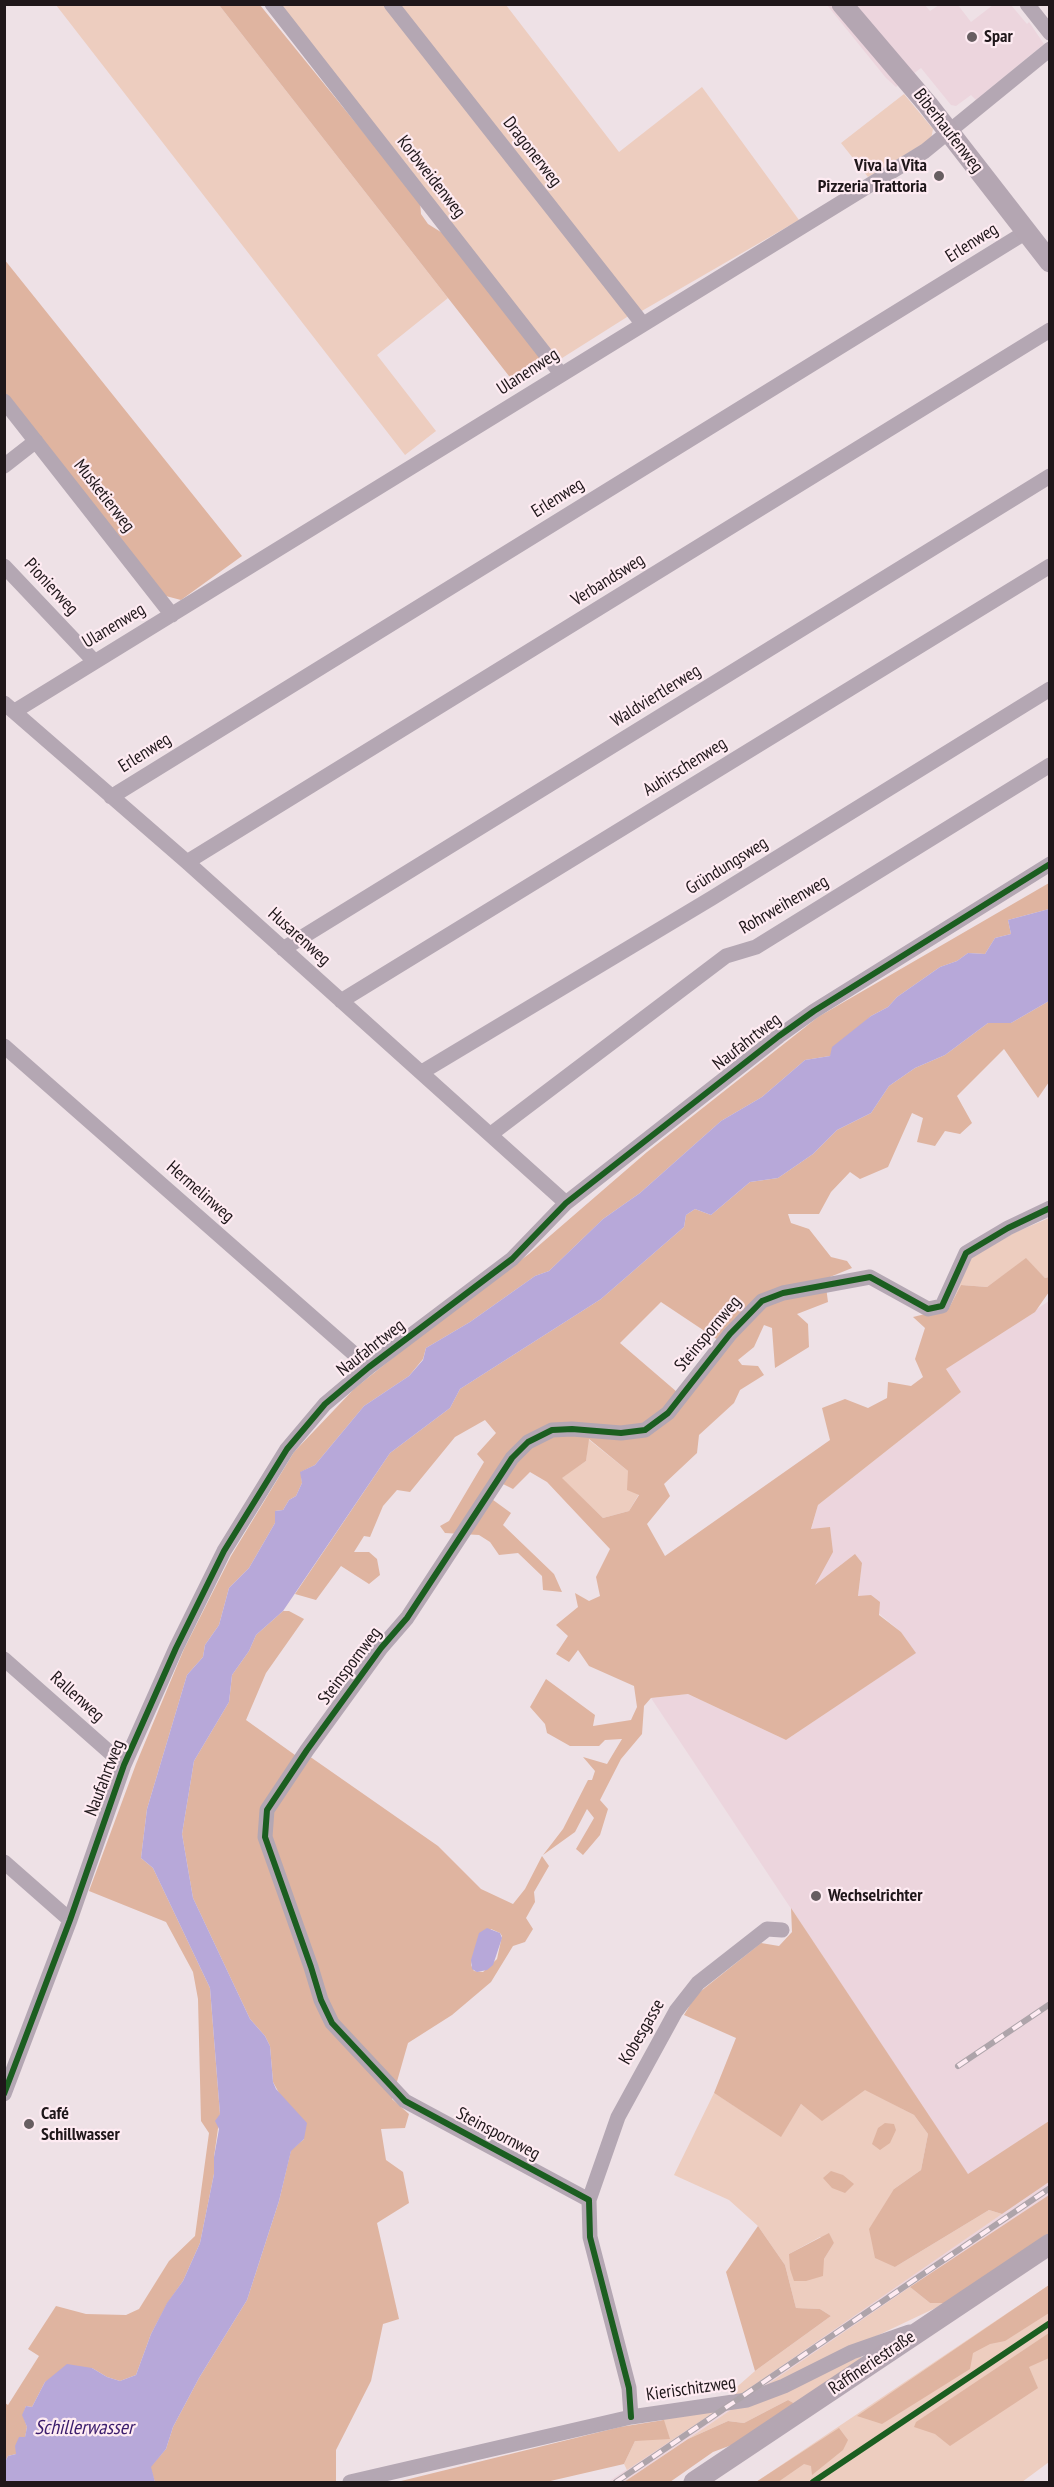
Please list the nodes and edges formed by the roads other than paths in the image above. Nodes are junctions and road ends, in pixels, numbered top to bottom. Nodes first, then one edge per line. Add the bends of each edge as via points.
1 (272, 4) edge
2 (391, 4) edge
3 (842, 4) edge
4 (1027, 4) edge
5 (1050, 33) edge
6 (1050, 49) edge
7 (948, 130) junction
8 (1026, 232) junction
9 (1050, 262) edge
10 (642, 323) junction
11 (1050, 330) edge
12 (561, 374) junction
13 (4, 401) edge
14 (36, 441) junction
15 (4, 466) edge
16 (1050, 477) edge
17 (4, 566) edge
18 (1050, 566) edge
19 (172, 615) junction
20 (94, 661) junction
21 (1050, 689) edge
22 (10, 707) edge
23 (1050, 765) edge
24 (111, 797) junction
25 (187, 862) junction
26 (1050, 864) edge
27 (283, 949) junction
28 (341, 1001) junction
29 (4, 1046) edge
30 (422, 1072) junction
31 (491, 1134) junction
32 (566, 1203) junction
33 (1050, 1208) edge
34 (369, 1367) junction
35 (4, 1659) edge
36 (124, 1765) junction
37 (4, 1862) edge
38 (70, 1920) junction
39 (782, 1930) dead end
40 (5, 2093) edge
41 (589, 2200) junction
42 (1050, 2244) edge
43 (923, 2328) junction
44 (631, 2417) junction
45 (350, 2482) edge
46 (694, 2482) edge

1 - 12 street, Korbweidenweg
2 - 10 street, Dragonerweg
3 - 7 main road, Biberhaufenweg
4 - 5 street
6 - 7 street, Ulanenweg
7 - 8 main road, Biberhaufenweg
7 - 10 street, Ulanenweg via 925,151
8 - 9 main road, Biberhaufenweg
8 - 24 street, Erlenweg
10 - 12 street, Ulanenweg
11 - 25 street, Verbandsweg
12 - 19 street, Ulanenweg
13 - 14 street, Musketierweg
14 - 15 street
14 - 19 street, Musketierweg
16 - 27 street, Waldviertlerweg
17 - 20 street, Pionierweg
18 - 28 street, Auhirschenweg
19 - 20 street, Ulanenweg
20 - 22 street, Ulanenweg
21 - 30 street, Gründungsweg
22 - 24 street, Husarenweg
23 - 31 street, Rohrweihenweg via 756,947 726,956
24 - 25 street, Husarenweg
25 - 27 street, Husarenweg
26 - 32 street, Naufahrtweg via 814,1011
27 - 28 street, Husarenweg
28 - 30 street, Husarenweg
29 - 34 street, Hermelinweg
30 - 31 street, Husarenweg
31 - 32 street, Husarenweg
32 - 34 street, Naufahrtweg via 512,1259
33 - 41 street, Steinspornweg via 966,1253 942,1306 928,1309 870,1277 783,1293 762,1301 730,1334 668,1413 645,1430 621,1434 552,1430 528,1442 512,1458 407,1618 381,1648 267,1810 265,1837 332,2023 405,2101
34 - 36 street, Naufahrtweg via 325,1404 287,1449 224,1551
35 - 36 street, Rallenweg
36 - 38 street, Naufahrtweg
37 - 38 street
38 - 40 street, Naufahrtweg
39 - 41 street, Kobesgasse via 767,1929 698,1983 676,2010 618,2117
41 - 44 street via 590,2237 629,2388
42 - 43 main road, Raffineriestraße
43 - 44 street, Kierischitzweg via 852,2352 758,2397
43 - 46 main road, Raffineriestraße
44 - 45 street, Kierischitzweg

